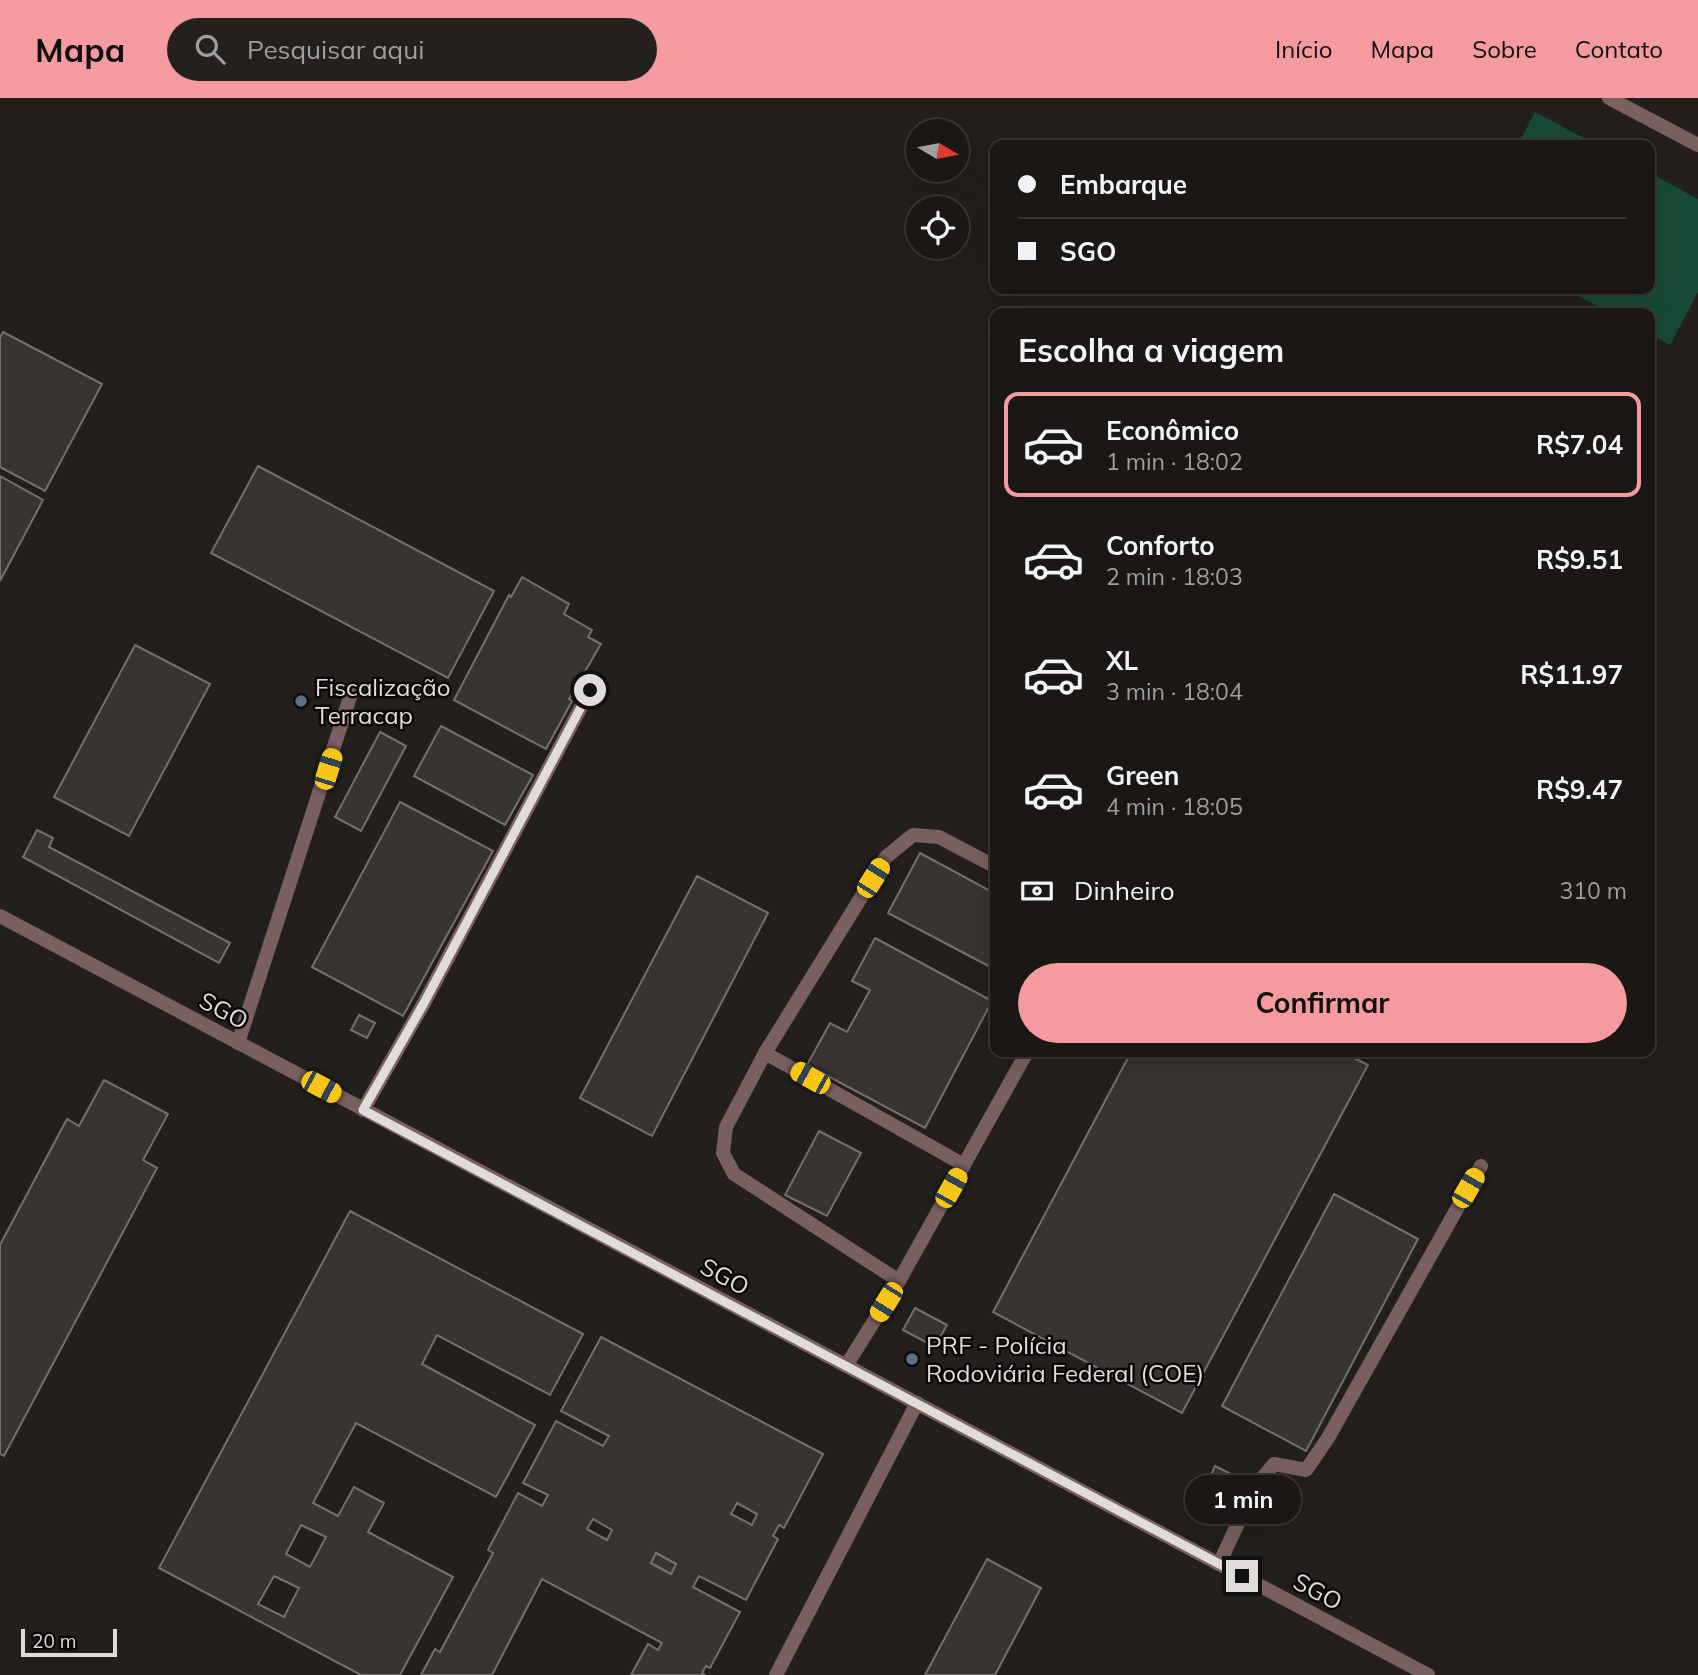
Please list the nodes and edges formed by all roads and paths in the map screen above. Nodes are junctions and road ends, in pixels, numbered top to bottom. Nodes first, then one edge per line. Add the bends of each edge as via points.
1 (1609, 98) edge
2 (1698, 145) edge
3 (590, 690) dead end
4 (351, 695) dead end
5 (990, 863) edge
6 (0, 916) edge
7 (238, 1043) junction
8 (765, 1053) junction
9 (1024, 1057) edge
10 (363, 1110) junction
11 (964, 1165) junction
12 (1481, 1166) dead end
13 (900, 1281) junction
14 (846, 1366) junction
15 (917, 1403) junction
16 (1219, 1564) junction
17 (776, 1675) edge
18 (1428, 1675) edge

1 - 2 lane
3 - 10 lane
4 - 7 lane
5 - 8 lane via 939,837 913,835 886,857
6 - 7 lane, SGO
7 - 10 lane, SGO
8 - 11 lane
8 - 13 lane via 726,1127 723,1153 734,1174
9 - 11 lane
10 - 14 lane, SGO
11 - 13 lane
12 - 16 lane via 1328,1438 1306,1470 1274,1464 1255,1487
13 - 14 lane
14 - 15 lane, SGO
15 - 16 lane, SGO
15 - 17 lane
16 - 18 lane, SGO

